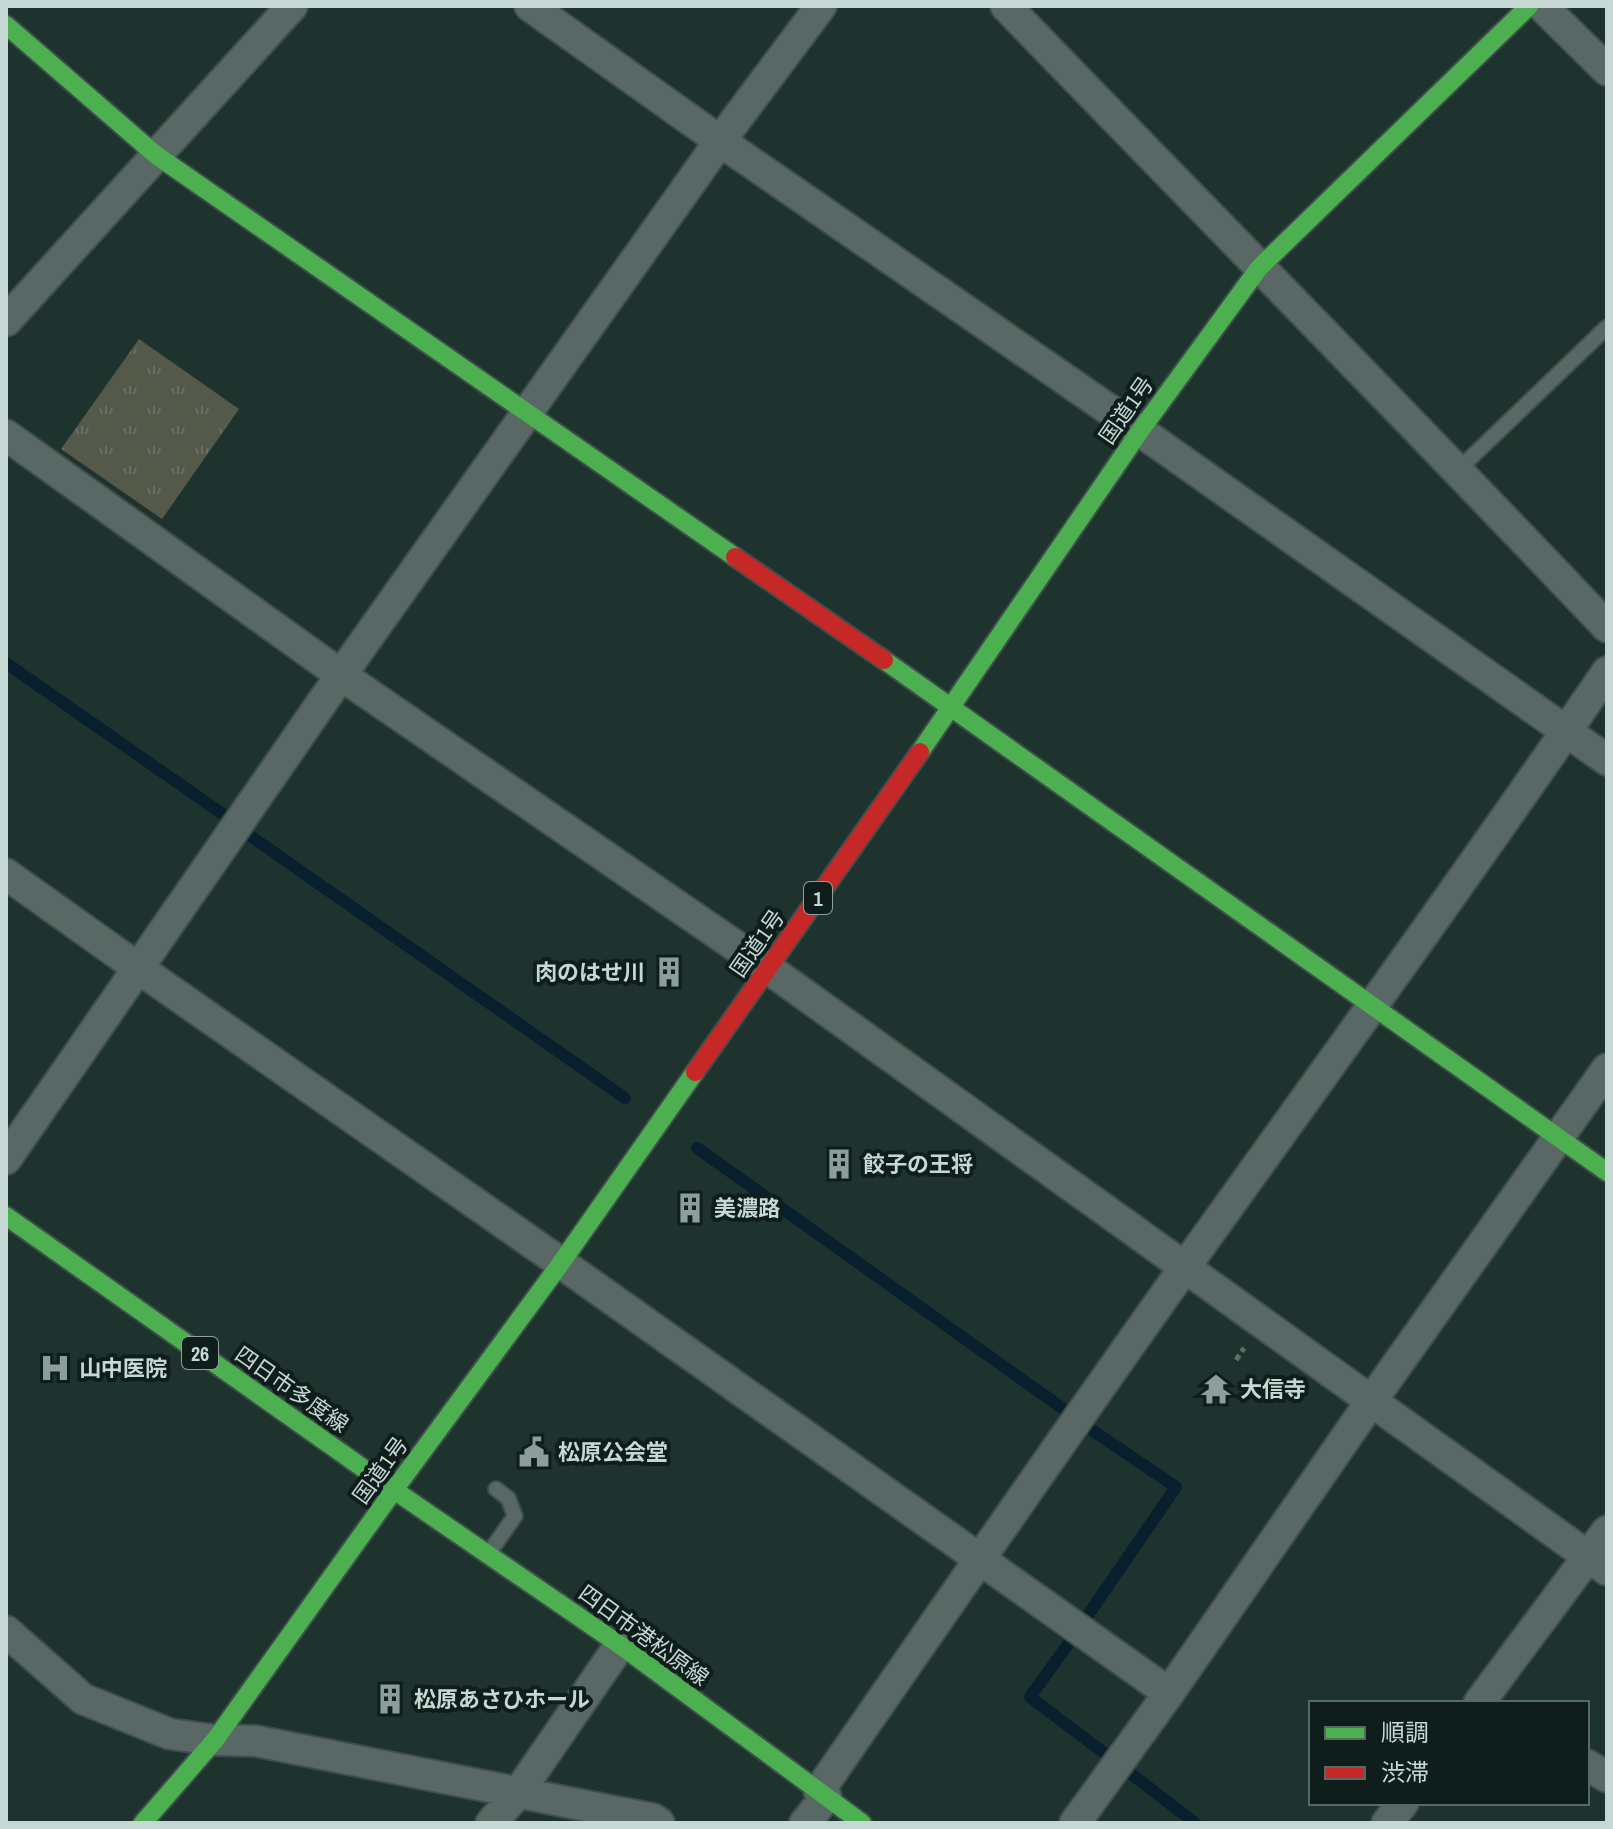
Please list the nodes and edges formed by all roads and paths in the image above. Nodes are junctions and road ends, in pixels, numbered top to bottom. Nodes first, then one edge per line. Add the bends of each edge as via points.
1 (292, 6) edge
2 (530, 6) edge
3 (821, 6) edge
4 (1006, 6) edge
5 (1529, 6) edge
6 (1542, 6) edge
7 (6, 25) edge
8 (1607, 70) edge
9 (720, 141) junction
10 (156, 155) junction
11 (1259, 268) junction
12 (6, 321) edge
13 (1607, 327) edge
14 (527, 413) junction
15 (1140, 431) junction
16 (6, 435) edge
17 (1458, 470) junction
18 (1607, 627) edge
19 (1607, 672) edge
20 (341, 675) junction
21 (951, 707) junction
22 (1566, 731) junction
23 (1607, 760) edge
24 (6, 874) edge
25 (138, 968) junction
26 (769, 969) junction
27 (1373, 1007) junction
28 (1607, 1069) edge
29 (1558, 1138) junction
30 (6, 1159) edge
31 (1607, 1172) edge
32 (6, 1216) edge
33 (561, 1263) junction
34 (1186, 1267) junction
35 (1372, 1400) junction
36 (496, 1489) dead end
37 (394, 1490) junction
38 (1607, 1531) edge
39 (488, 1555) junction
40 (980, 1557) junction
41 (1597, 1564) edge
42 (6, 1631) edge
43 (620, 1645) junction
44 (1169, 1693) junction
45 (1484, 1701) edge
46 (215, 1740) junction
47 (1589, 1766) edge
48 (1607, 1777) edge
49 (518, 1793) junction
50 (822, 1794) junction
51 (1401, 1805) edge
52 (143, 1823) edge
53 (491, 1823) edge
54 (659, 1823) edge
55 (805, 1823) edge
56 (862, 1823) edge
57 (1075, 1823) edge
58 (1387, 1823) edge

1 - 10 street
2 - 9 street
3 - 9 street
4 - 11 street
5 - 11 main road, 国道1号 / 1
6 - 8 street
7 - 10 main road
9 - 14 street
9 - 15 street
10 - 12 street
10 - 14 main road
11 - 15 main road, 国道1号 / 1
11 - 17 street
13 - 17 lane
14 - 20 street
14 - 21 main road
15 - 21 main road, 国道1号 / 1
15 - 22 street
16 - 20 street
17 - 18 street
19 - 22 street
20 - 25 street
20 - 26 street
21 - 26 main road, 国道1号 / 1
21 - 27 main road
22 - 23 street
22 - 27 street
24 - 25 street
25 - 30 street
25 - 33 street
26 - 33 main road, 国道1号 / 1
26 - 34 street
27 - 29 main road
27 - 34 street
28 - 29 street
29 - 31 main road
29 - 35 street
32 - 37 main road, 四日市多度線 / 26
33 - 37 main road, 国道1号 / 1
33 - 40 street
34 - 35 street
34 - 40 street
35 - 41 street
35 - 44 street
36 - 39 lane via 508,1498 515,1516
37 - 39 main road, 四日市港松原線
37 - 46 main road, 国道1号 / 1
38 - 41 street
39 - 43 main road, 四日市港松原線
40 - 44 street
40 - 50 street
41 - 45 street
42 - 46 street via 83,1699 170,1734
43 - 49 street
43 - 50 main road, 四日市港松原線
44 - 57 street
46 - 49 street via 256,1741
46 - 52 main road, 国道1号 / 1
47 - 48 street
49 - 53 street
49 - 54 street
50 - 55 street
50 - 56 main road, 四日市港松原線
51 - 58 street

